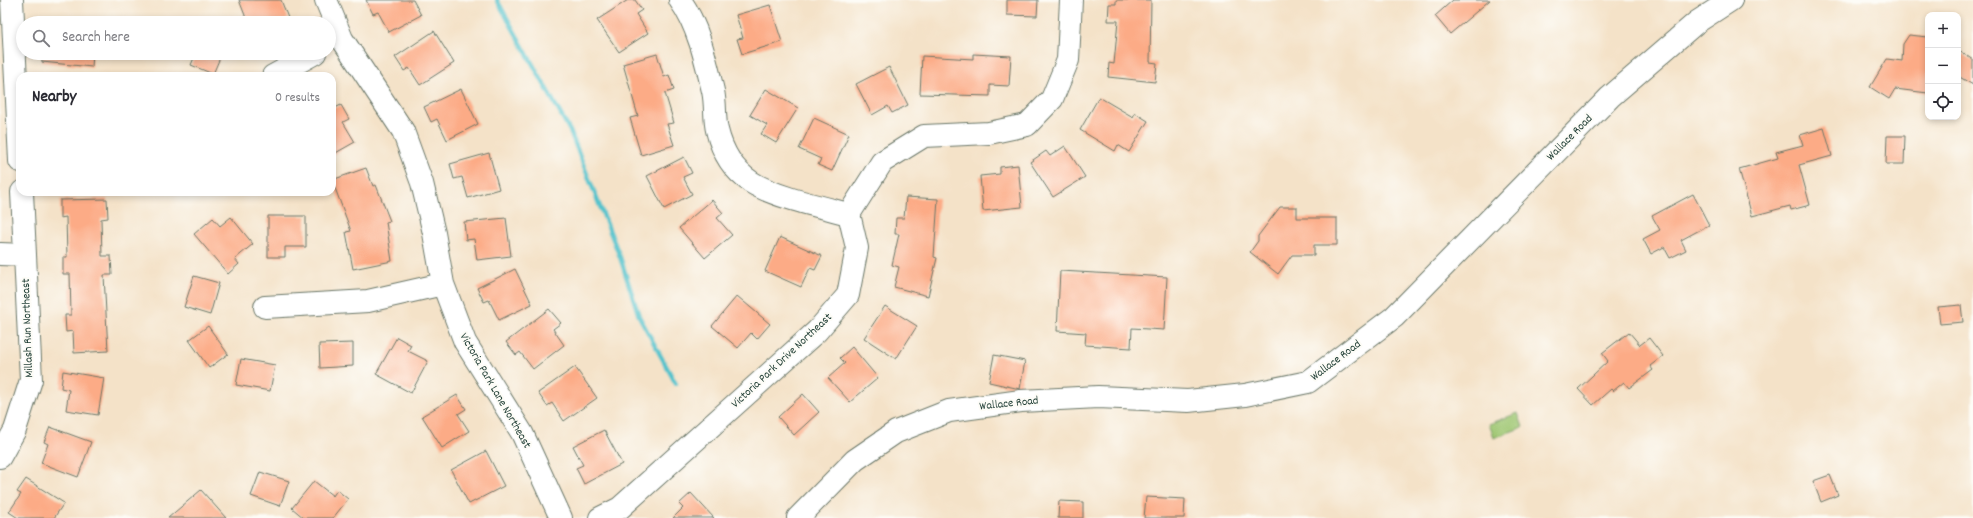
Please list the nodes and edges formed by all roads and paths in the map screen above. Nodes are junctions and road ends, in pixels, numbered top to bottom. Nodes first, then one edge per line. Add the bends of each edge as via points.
1 (326, 0) edge
2 (680, 0) edge
3 (1071, 0) edge
4 (1731, 0) edge
5 (8, 1) edge
6 (329, 16) edge
7 (336, 43) edge
8 (302, 60) edge
9 (280, 72) edge
10 (16, 108) edge
11 (22, 196) edge
12 (849, 214) junction
13 (0, 254) edge
14 (25, 255) junction
15 (443, 284) junction
16 (265, 307) dead end
17 (0, 457) edge
18 (561, 518) edge
19 (600, 518) edge
20 (798, 518) edge

1 - 6 street, Victoria Park Lane Northeast
2 - 12 street via 690,14 704,56 714,92 716,130 729,162 751,182 782,196
3 - 12 street via 1068,60 1052,99 1027,125 989,133 924,136 882,162
4 - 20 street, Wallace Road via 1697,22 1610,97 1394,317 1308,382 1245,395 1188,401 1090,398 1021,401 949,411 896,432 855,460
5 - 10 street
7 - 15 street, Victoria Park Lane Northeast via 403,131 422,183
8 - 9 street
11 - 14 street, Millash Run Northeast
12 - 19 street, Victoria Park Drive Northeast via 857,248 848,296 817,331 620,508
13 - 14 street
14 - 17 street, Millash Run Northeast via 31,380 15,430
15 - 16 street via 368,301
15 - 18 street, Victoria Park Lane Northeast via 465,342 522,433

